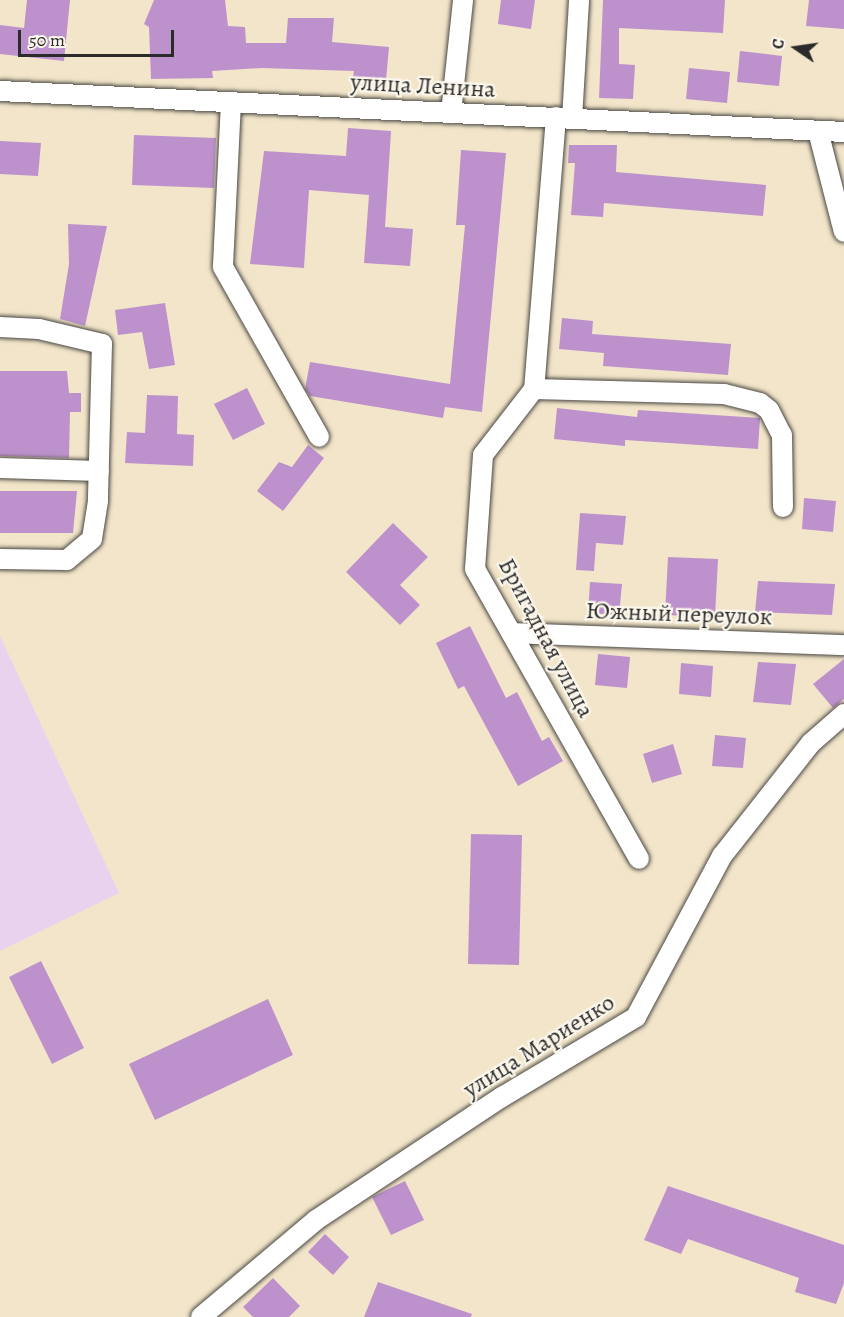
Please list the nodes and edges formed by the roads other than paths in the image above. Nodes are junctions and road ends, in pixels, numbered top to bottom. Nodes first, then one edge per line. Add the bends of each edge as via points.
1 (463, 0) edge
2 (579, 0) edge
3 (0, 91) edge
4 (231, 102) junction
5 (451, 113) junction
6 (564, 118) junction
7 (818, 131) junction
8 (844, 132) edge
9 (844, 232) edge
10 (0, 327) edge
11 (534, 389) junction
12 (320, 437) dead end
13 (0, 468) edge
14 (99, 471) junction
15 (783, 507) dead end
16 (0, 559) edge
17 (512, 633) junction
18 (844, 645) edge
19 (844, 714) edge
20 (639, 859) dead end
21 (201, 1317) edge

1 - 5 street
2 - 6 street
3 - 4 street, улица Ленина
4 - 5 street, улица Ленина
4 - 12 street via 224,267
5 - 6 street, улица Ленина
6 - 7 street, улица Ленина
6 - 11 street
7 - 8 street, улица Ленина
7 - 9 street
10 - 14 street via 39,329 102,344
11 - 15 street via 724,394 760,403 769,410 782,435
11 - 17 street, Бригадная улица via 483,455 475,569
13 - 14 street
14 - 16 street via 92,539 67,560
17 - 18 street, Южный переулок
17 - 20 street, Бригадная улица
19 - 21 street, улица Мариенко via 811,743 722,856 636,1017 502,1097 316,1220

